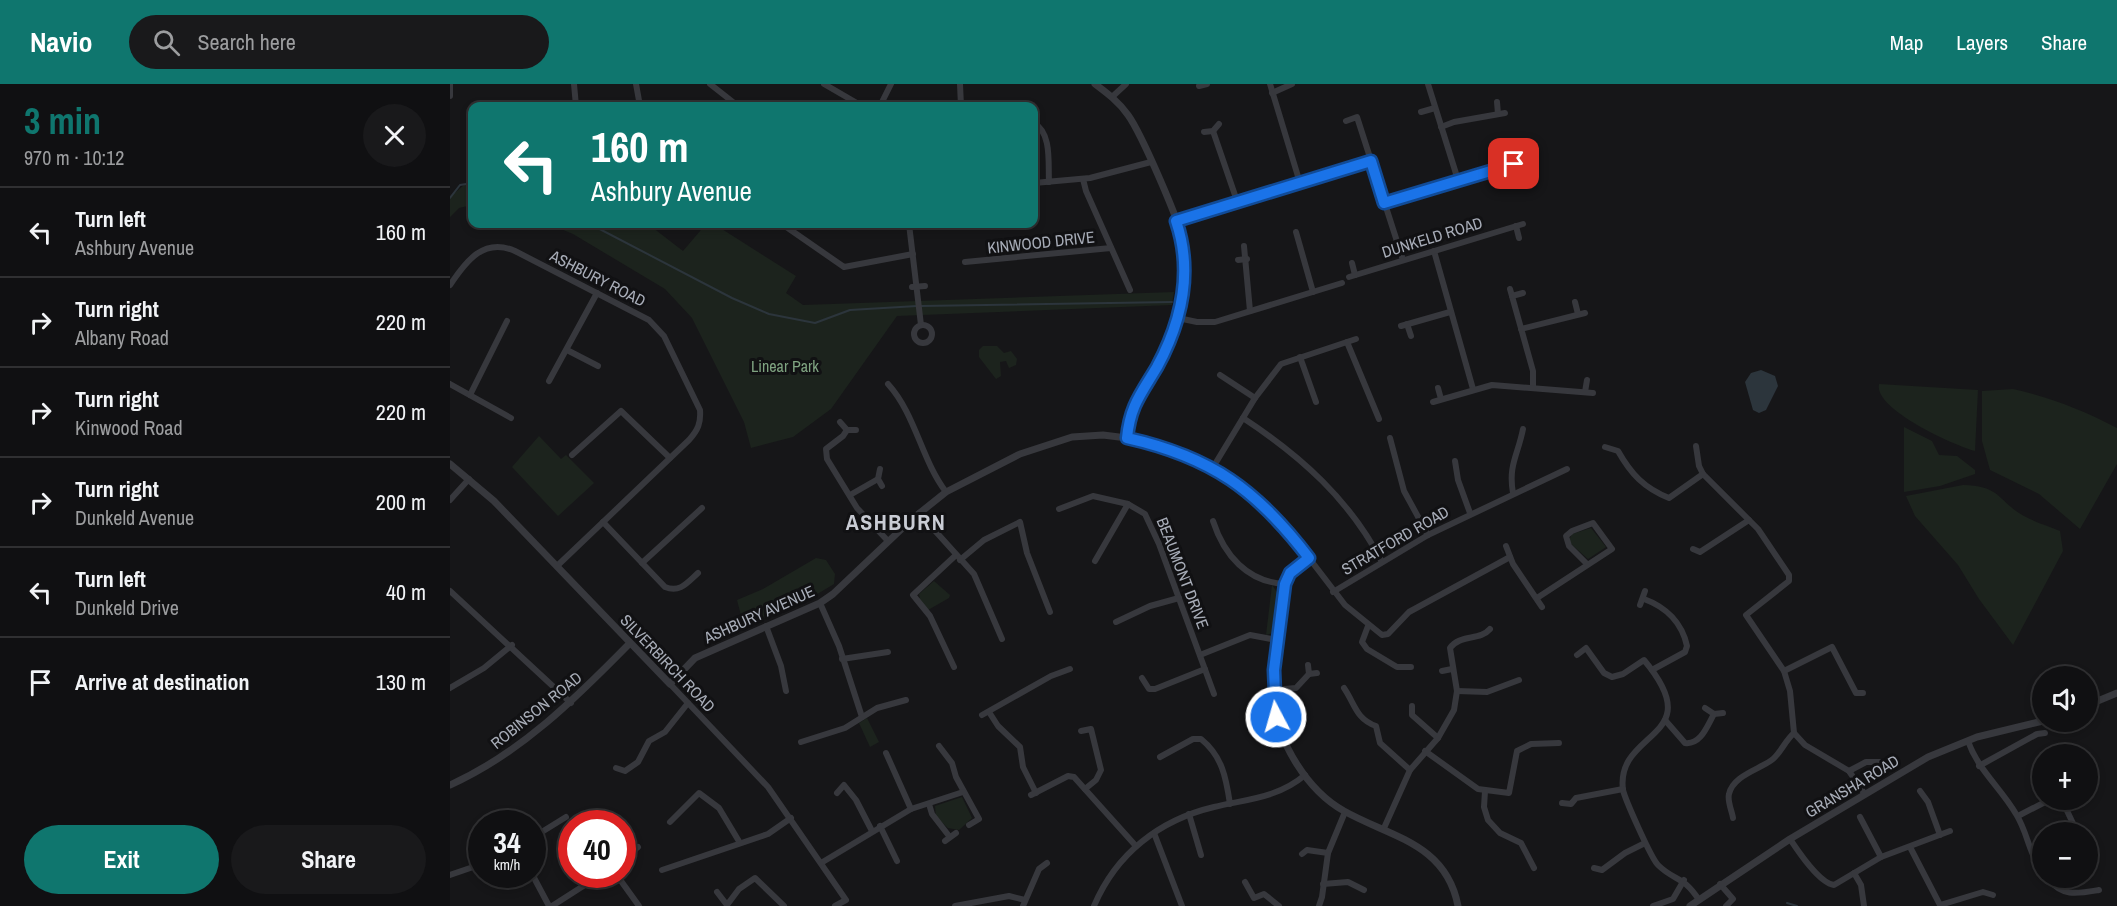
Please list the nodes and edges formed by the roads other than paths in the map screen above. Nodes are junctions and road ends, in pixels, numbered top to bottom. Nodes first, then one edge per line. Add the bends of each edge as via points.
1 (450, 84) edge
2 (574, 84) edge
3 (636, 84) edge
4 (710, 84) edge
5 (824, 84) edge
6 (891, 84) edge
7 (960, 84) edge
8 (1095, 84) edge
9 (1126, 84) edge
10 (1270, 84) edge
11 (1292, 84) edge
12 (1428, 84) edge
13 (1199, 86) dead end
14 (1209, 86) edge
15 (1272, 93) junction
16 (450, 96) edge
17 (1112, 97) junction
18 (576, 102) edge
19 (639, 102) edge
20 (733, 102) edge
21 (855, 102) edge
22 (882, 102) edge
23 (961, 102) edge
24 (1497, 102) dead end
25 (1435, 108) junction
26 (1421, 112) dead end
27 (1347, 121) dead end
28 (1219, 124) dead end
29 (1038, 127) edge
30 (1441, 128) junction
31 (1213, 131) junction
32 (1203, 132) dead end
33 (1511, 152) dead end
34 (1527, 160) dead end
35 (1371, 161) junction
36 (1151, 162) junction
37 (1514, 164) junction
38 (1083, 178) junction
39 (1458, 180) junction
40 (1049, 182) junction
41 (1038, 183) edge
42 (1300, 183) junction
43 (1237, 201) junction
44 (1384, 203) junction
45 (1176, 221) junction
46 (788, 228) edge
47 (910, 228) edge
48 (1296, 232) dead end
49 (1519, 238) dead end
50 (1300, 245) junction
51 (1244, 246) dead end
52 (1291, 247) dead end
53 (1111, 248) junction
54 (1434, 251) junction
55 (914, 254) junction
56 (1247, 259) junction
57 (1238, 260) dead end
58 (1402, 260) junction
59 (965, 262) dead end
60 (973, 262) junction
61 (1352, 263) dead end
62 (974, 270) dead end
63 (1342, 284) dead end
64 (450, 285) edge
65 (915, 286) junction
66 (925, 286) dead end
67 (1130, 290) dead end
68 (1313, 292) junction
69 (597, 293) junction
70 (1523, 293) dead end
71 (1575, 302) dead end
72 (1250, 311) junction
73 (1450, 312) junction
74 (1585, 313) dead end
75 (1578, 314) junction
76 (1178, 318) junction
77 (507, 321) dead end
78 (921, 325) dead end
79 (1521, 329) junction
80 (1411, 336) dead end
81 (1356, 339) dead end
82 (1347, 342) junction
83 (567, 350) junction
84 (1300, 357) junction
85 (598, 366) dead end
86 (1221, 375) dead end
87 (1587, 380) dead end
88 (549, 381) dead end
89 (450, 384) edge
90 (888, 384) dead end
91 (1533, 386) junction
92 (1438, 388) dead end
93 (1473, 389) junction
94 (470, 395) junction
95 (1255, 398) junction
96 (1441, 399) junction
97 (1316, 402) dead end
98 (1433, 402) dead end
99 (511, 418) dead end
100 (1243, 418) junction
101 (1379, 419) dead end
102 (840, 422) dead end
103 (1523, 429) dead end
104 (847, 430) junction
105 (856, 430) dead end
106 (1127, 438) junction
107 (1390, 438) dead end
108 (1696, 446) dead end
109 (1605, 447) dead end
110 (572, 455) dead end
111 (670, 458) junction
112 (1455, 461) dead end
113 (450, 464) edge
114 (880, 469) dead end
115 (1212, 469) junction
116 (1567, 469) dead end
117 (1703, 474) junction
118 (470, 479) junction
119 (878, 479) junction
120 (882, 486) dead end
121 (946, 492) junction
122 (1513, 493) junction
123 (850, 495) junction
124 (450, 500) edge
125 (1128, 504) junction
126 (702, 508) dead end
127 (1059, 509) dead end
128 (919, 513) junction
129 (1470, 513) junction
130 (1749, 520) junction
131 (1213, 521) dead end
132 (603, 522) junction
133 (1428, 535) junction
134 (888, 541) junction
135 (1506, 546) dead end
136 (1693, 549) dead end
137 (1510, 557) junction
138 (958, 558) junction
139 (1309, 558) junction
140 (1095, 561) dead end
141 (1382, 562) junction
142 (642, 563) junction
143 (1587, 564) junction
144 (557, 566) junction
145 (698, 573) dead end
146 (1285, 584) junction
147 (450, 591) edge
148 (1645, 591) dead end
149 (1334, 592) junction
150 (1179, 598) junction
151 (1537, 598) junction
152 (1644, 599) junction
153 (820, 603) junction
154 (1640, 605) dead end
155 (1542, 607) dead end
156 (1050, 612) dead end
157 (1116, 622) dead end
158 (766, 626) junction
159 (1368, 626) junction
160 (1490, 629) dead end
161 (1002, 639) dead end
162 (1277, 640) junction
163 (630, 643) junction
164 (512, 645) junction
165 (888, 652) dead end
166 (1200, 655) junction
167 (1577, 655) dead end
168 (842, 659) junction
169 (1308, 665) dead end
170 (954, 667) dead end
171 (1411, 667) dead end
172 (1070, 669) dead end
173 (1205, 669) junction
174 (1452, 669) junction
175 (1652, 670) junction
176 (1442, 671) dead end
177 (1784, 671) junction
178 (1317, 673) dead end
179 (1309, 674) junction
180 (1142, 678) dead end
181 (1519, 680) dead end
182 (670, 684) junction
183 (450, 688) edge
184 (1344, 688) dead end
185 (1273, 690) junction
186 (786, 691) dead end
187 (1457, 691) junction
188 (1863, 693) dead end
189 (2117, 693) edge
190 (1214, 694) dead end
191 (906, 700) dead end
192 (2098, 701) edge
193 (571, 703) junction
194 (688, 703) junction
195 (1412, 706) dead end
196 (1705, 708) dead end
197 (1723, 713) dead end
198 (1714, 714) junction
199 (862, 717) junction
200 (1665, 720) junction
201 (2032, 724) edge
202 (1081, 731) dead end
203 (1794, 733) junction
204 (2045, 733) dead end
205 (1438, 738) junction
206 (1968, 741) junction
207 (801, 742) dead end
208 (1559, 743) dead end
209 (939, 746) dead end
210 (1425, 751) junction
211 (886, 753) dead end
212 (1160, 757) dead end
213 (1889, 762) dead end
214 (1978, 766) junction
215 (616, 768) dead end
216 (1410, 770) junction
217 (1849, 771) junction
218 (1305, 775) junction
219 (450, 785) edge
220 (1085, 789) junction
221 (1623, 789) junction
222 (1485, 791) junction
223 (1920, 791) dead end
224 (963, 792) junction
225 (837, 793) dead end
226 (1864, 793) junction
227 (1562, 803) dead end
228 (929, 804) junction
229 (1230, 804) junction
230 (911, 809) junction
231 (2032, 809) edge
232 (1346, 812) junction
233 (1189, 814) junction
234 (2018, 816) junction
235 (1860, 817) dead end
236 (791, 818) junction
237 (1733, 818) dead end
238 (670, 822) dead end
239 (969, 825) dead end
240 (880, 826) junction
241 (1384, 828) junction
242 (872, 831) junction
243 (1950, 831) dead end
244 (956, 833) dead end
245 (1154, 833) junction
246 (1940, 835) junction
247 (1790, 838) junction
248 (740, 843) junction
249 (1645, 843) junction
250 (1135, 845) junction
251 (1910, 847) junction
252 (1328, 853) junction
253 (1302, 854) dead end
254 (1201, 855) dead end
255 (2032, 856) edge
256 (1881, 857) junction
257 (897, 861) dead end
258 (821, 863) junction
259 (1047, 863) dead end
260 (468, 868) edge
261 (1534, 868) dead end
262 (1594, 868) dead end
263 (662, 870) dead end
264 (1854, 873) junction
265 (450, 874) edge
266 (1684, 880) junction
267 (1245, 882) dead end
268 (1323, 884) junction
269 (1720, 884) junction
270 (540, 888) edge
271 (579, 888) edge
272 (626, 888) edge
273 (2057, 888) edge
274 (1364, 890) dead end
275 (2099, 890) dead end
276 (717, 892) dead end
277 (1993, 895) dead end
278 (1188, 899) dead end
279 (1699, 900) junction
280 (1024, 903) edge
281 (1181, 904) edge
282 (1940, 905) edge
283 (550, 906) edge
284 (639, 906) edge
285 (784, 906) edge
286 (835, 906) edge
287 (955, 906) edge
288 (1094, 906) edge
289 (1279, 906) edge
290 (1319, 906) edge
291 (1458, 906) edge
292 (1653, 906) edge
293 (1690, 906) edge
294 (1726, 906) edge
295 (1864, 906) edge

1 - 16 street
2 - 18 street
3 - 19 street
4 - 20 street
5 - 21 street
6 - 22 street
7 - 23 street
8 - 17 street
9 - 17 street
10 - 15 street
11 - 15 street
12 - 25 street
13 - 14 street
15 - 42 street
17 - 36 street via 1128,115
24 - 30 street via 1502,114
25 - 26 street
25 - 30 street
27 - 35 street via 1358,117
28 - 31 street
29 - 40 street via 1046,139
30 - 39 street
31 - 32 street
31 - 43 street
33 - 37 street
34 - 37 street
35 - 42 street
35 - 44 street
36 - 38 street
36 - 45 street
37 - 39 street
38 - 40 street
38 - 53 street, KINWOOD DRIVE
39 - 44 street
40 - 41 street
42 - 43 street
43 - 45 street
44 - 58 street
45 - 76 street via 1184,243 1185,273
46 - 55 street via 844,267
47 - 55 street
48 - 50 street
49 - 54 street, DUNKELD ROAD via 1520,225
50 - 52 street
50 - 68 street
51 - 56 street
53 - 60 street, KINWOOD DRIVE
53 - 67 street, KINWOOD DRIVE
54 - 58 street, DUNKELD ROAD
54 - 73 street
55 - 65 street
56 - 57 street
56 - 72 street
58 - 61 street, DUNKELD ROAD via 1352,276
59 - 60 street, KINWOOD DRIVE
60 - 62 street, KINWOOD DRIVE
63 - 68 street
64 - 69 street, ASHBURY ROAD via 472,254 495,246 506,247
65 - 66 street
65 - 78 street
68 - 72 street
69 - 83 street
69 - 111 street, ASHBURY ROAD via 649,320 664,336 687,379 701,420 697,431
70 - 79 street via 1511,292
71 - 75 street
72 - 76 street via 1215,322
73 - 80 street via 1404,325
73 - 93 street
74 - 75 street
75 - 79 street
76 - 106 street via 1166,349 1130,414
77 - 94 street
79 - 91 street via 1533,371
81 - 82 street
82 - 84 street
82 - 101 street
83 - 85 street
83 - 88 street
84 - 95 street via 1281,364
84 - 97 street
86 - 95 street
87 - 91 street via 1589,392
89 - 94 street
90 - 121 street via 905,407 933,475
91 - 93 street via 1492,385
92 - 96 street
93 - 96 street
94 - 99 street
95 - 100 street
96 - 98 street
100 - 115 street
100 - 141 street via 1293,452 1322,479 1355,516
102 - 104 street
103 - 122 street via 1512,461
104 - 105 street
104 - 123 street via 826,449 826,454
106 - 115 street, ASHBURY AVENUE via 1167,447
106 - 121 street, ASHBURY AVENUE via 1072,437 1041,445
107 - 133 street via 1404,491
108 - 117 street
109 - 117 street via 1617,451 1650,491 1669,498
110 - 111 street via 621,411
111 - 132 street, ASHBURY ROAD
112 - 129 street, STRATFORD ROAD
113 - 118 street, SILVERBIRCH ROAD
114 - 119 street
115 - 139 street, ASHBURY AVENUE via 1264,504
116 - 122 street, STRATFORD ROAD
117 - 130 street
118 - 124 street
118 - 144 street, SILVERBIRCH ROAD
119 - 120 street
119 - 123 street
121 - 128 street, ASHBURY AVENUE
122 - 129 street, STRATFORD ROAD
123 - 134 street
125 - 127 street via 1093,496
125 - 140 street
125 - 150 street, BEAUMONT DRIVE via 1145,514
126 - 142 street
128 - 134 street, ASHBURY AVENUE
128 - 138 street
129 - 133 street, STRATFORD ROAD
130 - 136 street via 1700,552
130 - 177 street via 1771,544 1789,575 1789,581 1746,615
131 - 146 street via 1233,560 1261,579
132 - 142 street
132 - 144 street, ASHBURY ROAD
133 - 141 street, STRATFORD ROAD
134 - 153 street, ASHBURY AVENUE
135 - 137 street
137 - 151 street
137 - 159 street via 1410,612 1388,634 1382,635
138 - 156 street via 1020,522 1027,553
138 - 161 street via 974,574
138 - 170 street via 913,595 930,616
139 - 146 street via 1290,573
139 - 149 street, ASHBURY AVENUE
141 - 149 street, STRATFORD ROAD
142 - 145 street via 664,587 673,590
143 - 143 street via 1612,549 1596,526 1589,523 1566,536 1569,546
143 - 151 street
144 - 163 street, SILVERBIRCH ROAD
146 - 162 street
147 - 164 street
148 - 152 street
149 - 159 street, ASHBURY AVENUE
150 - 157 street
150 - 166 street, BEAUMONT DRIVE
151 - 155 street
152 - 154 street
152 - 175 street via 1669,612 1687,646 1685,652
153 - 158 street, ASHBURY AVENUE
153 - 168 street
158 - 182 street, ASHBURY AVENUE via 695,658
158 - 186 street
159 - 171 street via 1362,642 1367,649 1396,667
160 - 174 street via 1486,634 1453,644 1449,652
162 - 166 street via 1250,635
162 - 185 street
163 - 182 street, SILVERBIRCH ROAD
163 - 193 street, ROBINSON ROAD
164 - 183 street
164 - 193 street
165 - 168 street
166 - 173 street, BEAUMONT DRIVE
167 - 175 street via 1586,648 1604,673 1612,677 1644,660
168 - 199 street
169 - 179 street
172 - 220 street via 986,713 1020,747 1033,794 1068,776
173 - 180 street via 1155,689 1149,688
173 - 190 street, BEAUMONT DRIVE
174 - 176 street
174 - 187 street
175 - 200 street via 1668,696
177 - 188 street via 1832,647 1856,693
177 - 203 street
178 - 179 street
179 - 185 street via 1296,688
181 - 187 street via 1487,692
182 - 194 street, SILVERBIRCH ROAD
184 - 216 street via 1365,722 1376,726 1380,743
185 - 218 street via 1281,731
187 - 205 street via 1450,719
189 - 192 street
191 - 199 street
193 - 219 street, ROBINSON ROAD via 501,758
194 - 215 street via 665,732 649,741 639,762 625,771
194 - 236 street, SILVERBIRCH ROAD via 760,777
195 - 205 street via 1412,715
196 - 198 street
197 - 198 street
198 - 200 street via 1699,739 1691,744 1685,743
199 - 207 street via 844,728
200 - 221 street via 1628,763
201 - 206 street, GRANSHA ROAD
202 - 220 street via 1091,729 1101,770
203 - 217 street via 1805,746
203 - 237 street via 1771,760 1731,788 1728,796
204 - 214 street
205 - 210 street
206 - 214 street
206 - 226 street, GRANSHA ROAD via 1928,757
208 - 222 street via 1531,744 1517,752 1509,793
209 - 224 street via 952,763
210 - 216 street
210 - 222 street via 1466,783
211 - 230 street
212 - 229 street via 1192,739 1201,739 1220,760
213 - 217 street via 1866,762
214 - 234 street
216 - 241 street
217 - 226 street
218 - 229 street via 1271,795
218 - 232 street
220 - 250 street
221 - 227 street
221 - 249 street
222 - 261 street via 1488,820 1500,833 1521,843
223 - 246 street
224 - 228 street
224 - 239 street via 978,819
225 - 242 street via 843,785
226 - 247 street, GRANSHA ROAD
228 - 230 street
228 - 244 street via 947,838
229 - 233 street
230 - 240 street
231 - 234 street
232 - 241 street
232 - 252 street
233 - 245 street
233 - 254 street
234 - 255 street
235 - 256 street
236 - 248 street via 768,834
236 - 258 street, SILVERBIRCH ROAD
238 - 248 street via 699,793 719,808
240 - 242 street
240 - 257 street
241 - 291 street via 1413,842 1430,856 1446,876
242 - 258 street
243 - 246 street
245 - 250 street
245 - 281 street
246 - 251 street
247 - 264 street via 1828,884 1834,885
247 - 269 street, GRANSHA ROAD
248 - 263 street
249 - 262 street via 1602,870
249 - 266 street via 1659,867
250 - 288 street via 1116,866
251 - 256 street
251 - 282 street
252 - 253 street via 1307,849
252 - 268 street
256 - 264 street
258 - 286 street, SILVERBIRCH ROAD via 846,900
259 - 280 street via 1039,869
260 - 265 street
264 - 295 street via 1861,885
266 - 279 street
266 - 292 street via 1673,899
267 - 289 street via 1254,897 1263,894
268 - 274 street via 1348,882
268 - 290 street
269 - 279 street, GRANSHA ROAD
269 - 294 street via 1733,899
270 - 283 street
271 - 283 street
272 - 284 street
273 - 275 street via 2072,895
276 - 285 street via 727,905 755,878
277 - 282 street via 1983,892
278 - 281 street
279 - 293 street, GRANSHA ROAD
280 - 287 street via 1009,896

